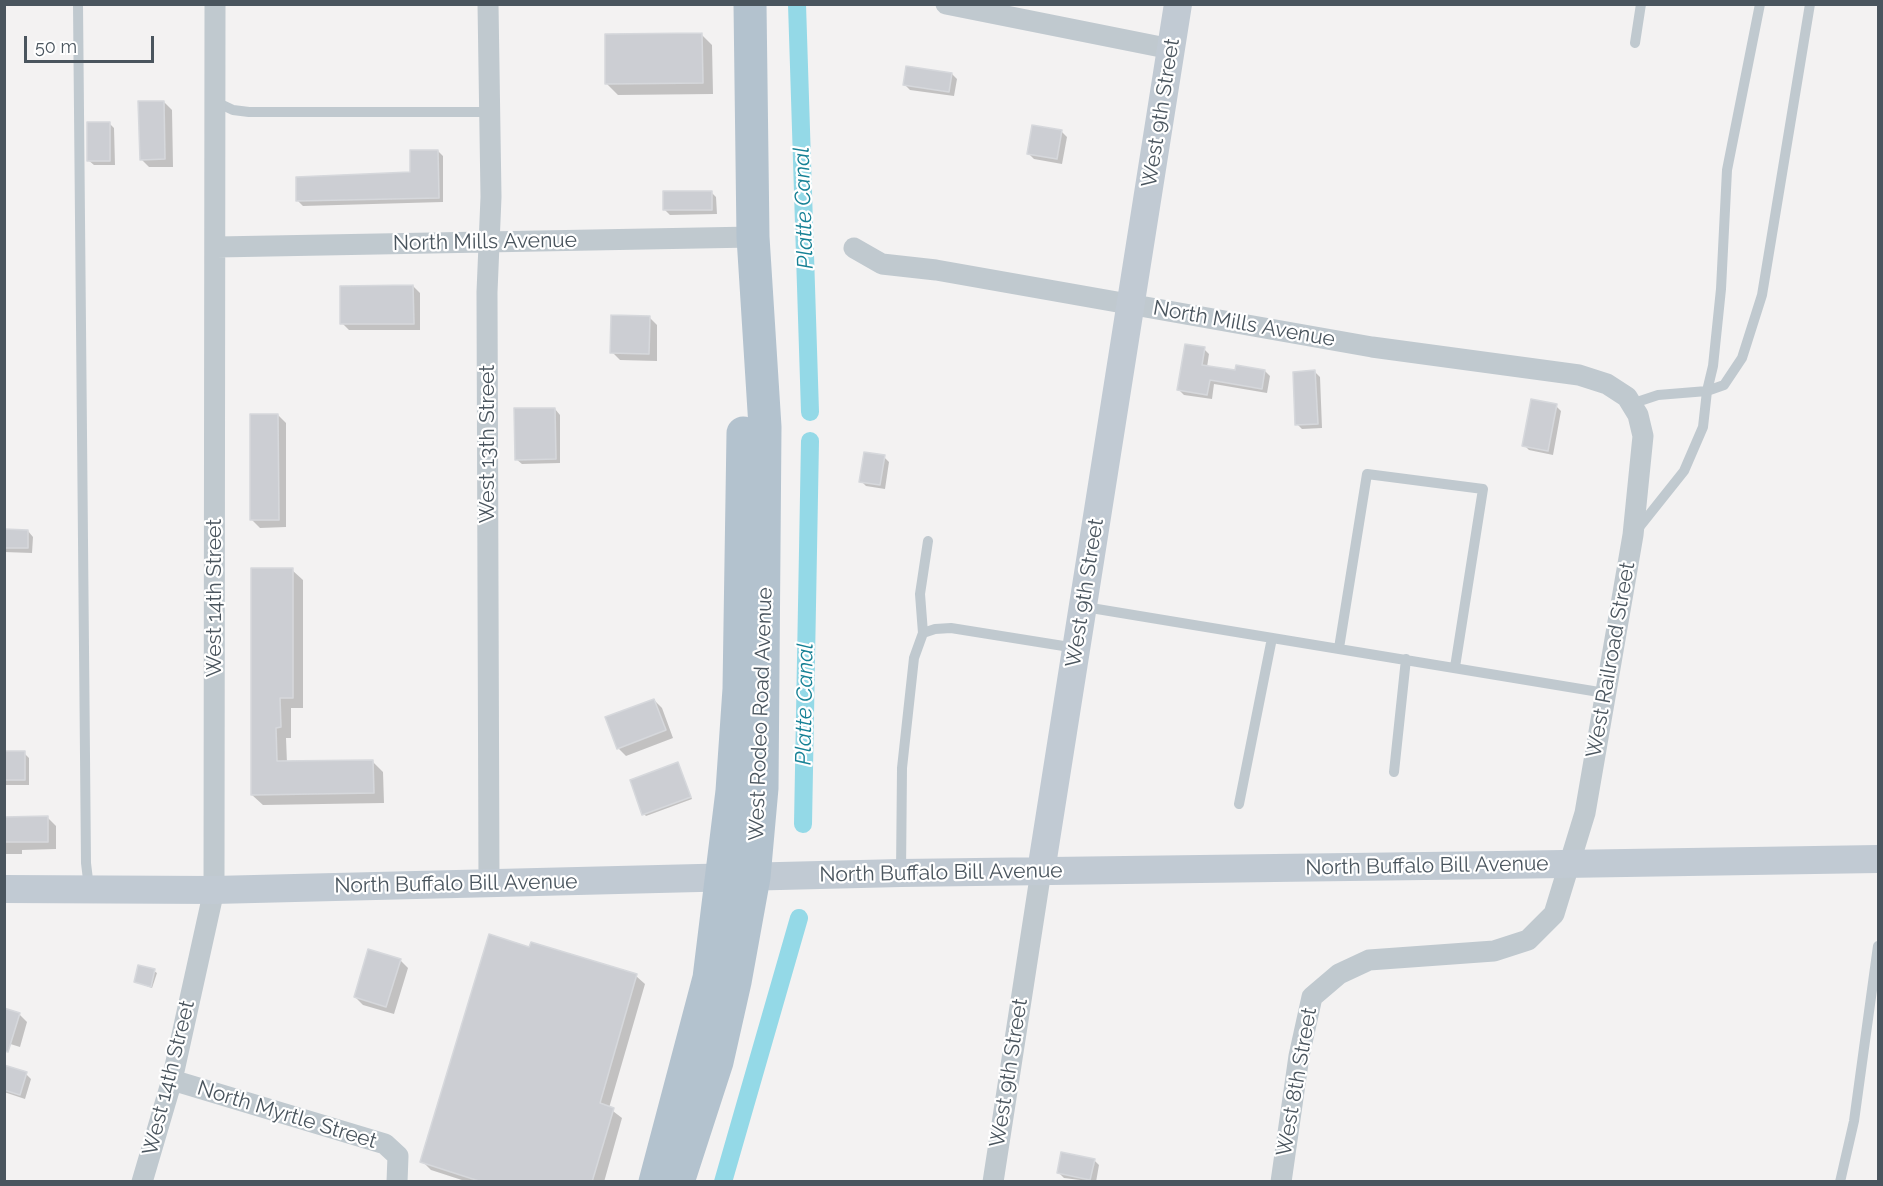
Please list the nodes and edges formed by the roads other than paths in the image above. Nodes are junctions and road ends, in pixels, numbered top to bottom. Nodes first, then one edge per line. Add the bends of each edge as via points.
1 (78, 4) edge
2 (215, 4) edge
3 (488, 4) edge
4 (750, 4) edge
5 (946, 4) edge
6 (1178, 4) edge
7 (1641, 4) edge
8 (1760, 4) edge
9 (1810, 4) edge
10 (1635, 43) dead end
11 (1171, 49) junction
12 (216, 102) junction
13 (489, 112) junction
14 (753, 237) junction
15 (489, 242) junction
16 (217, 247) junction
17 (854, 248) dead end
18 (1131, 304) junction
19 (1707, 391) junction
20 (1631, 404) junction
21 (1634, 535) junction
22 (928, 541) dead end
23 (1083, 606) junction
24 (923, 633) junction
25 (1272, 638) junction
26 (1076, 648) junction
27 (1339, 648) junction
28 (1406, 659) junction
29 (1455, 667) junction
30 (1605, 693) junction
31 (1394, 772) dead end
32 (1239, 804) dead end
33 (1878, 859) edge
34 (1041, 871) junction
35 (901, 873) junction
36 (754, 877) junction
37 (721, 878) junction
38 (489, 883) junction
39 (89, 888) junction
40 (4, 889) edge
41 (214, 890) junction
42 (1554, 914) joint
43 (1878, 946) edge
44 (172, 1080) junction
45 (142, 1182) edge
46 (397, 1182) edge
47 (655, 1182) edge
48 (678, 1182) edge
49 (993, 1182) edge
50 (1281, 1182) edge
51 (1840, 1182) edge

1 - 39 lane
2 - 12 street, West 14th Street
3 - 13 street, West 13th Street
4 - 14 main road, West Rodeo Road Avenue
5 - 11 street
6 - 11 street, West 9th Street
7 - 10 lane
8 - 19 lane via 1727,170 1721,289
9 - 19 lane via 1761,295 1742,358 1724,385
11 - 18 street, West 9th Street
12 - 13 lane via 249,112
12 - 16 street, West 14th Street
13 - 15 street, West 13th Street
14 - 15 street, North Mills Avenue
14 - 36 main road, West Rodeo Road Avenue via 765,427 765,695
14 - 37 main road, West Rodeo Road Avenue via 743,428 739,689
15 - 16 street, North Mills Avenue
15 - 38 street, West 13th Street
16 - 41 street, West 14th Street
17 - 18 street, North Mills Avenue via 882,264
18 - 20 street, North Mills Avenue via 1372,347 1579,375 1607,384
18 - 23 street, West 9th Street
19 - 20 lane via 1658,395
19 - 21 lane via 1703,427 1683,471
20 - 21 street, West Railroad Street via 1642,435
21 - 30 street, West Railroad Street
22 - 24 lane via 920,594
23 - 25 lane
23 - 26 street, West 9th Street
24 - 26 lane via 951,628
24 - 35 lane via 914,657 902,768
25 - 27 lane
25 - 32 lane
26 - 34 street, West 9th Street
27 - 28 lane
27 - 29 lane via 1367,474 1483,489
28 - 29 lane
28 - 31 lane
29 - 30 lane
30 - 42 street, West Railroad Street via 1585,813
33 - 34 street, North Buffalo Bill Avenue, bridge
34 - 35 street, North Buffalo Bill Avenue
34 - 49 street, West 9th Street
35 - 36 street, North Buffalo Bill Avenue
36 - 37 street, North Buffalo Bill Avenue
36 - 48 main road, West Rodeo Road Avenue via 717,1062
37 - 38 street, North Buffalo Bill Avenue
37 - 47 main road, West Rodeo Road Avenue via 709,978
38 - 41 street, North Buffalo Bill Avenue
39 - 40 street, North Buffalo Bill Avenue
39 - 41 street, North Buffalo Bill Avenue
41 - 44 street, West 14th Street
42 - 50 street, West 8th Street via 1528,940 1494,951 1369,960 1339,974 1312,997 1299,1056
43 - 51 lane via 1854,1121
44 - 45 street, West 14th Street
44 - 46 street, North Myrtle Street via 385,1144 398,1156

